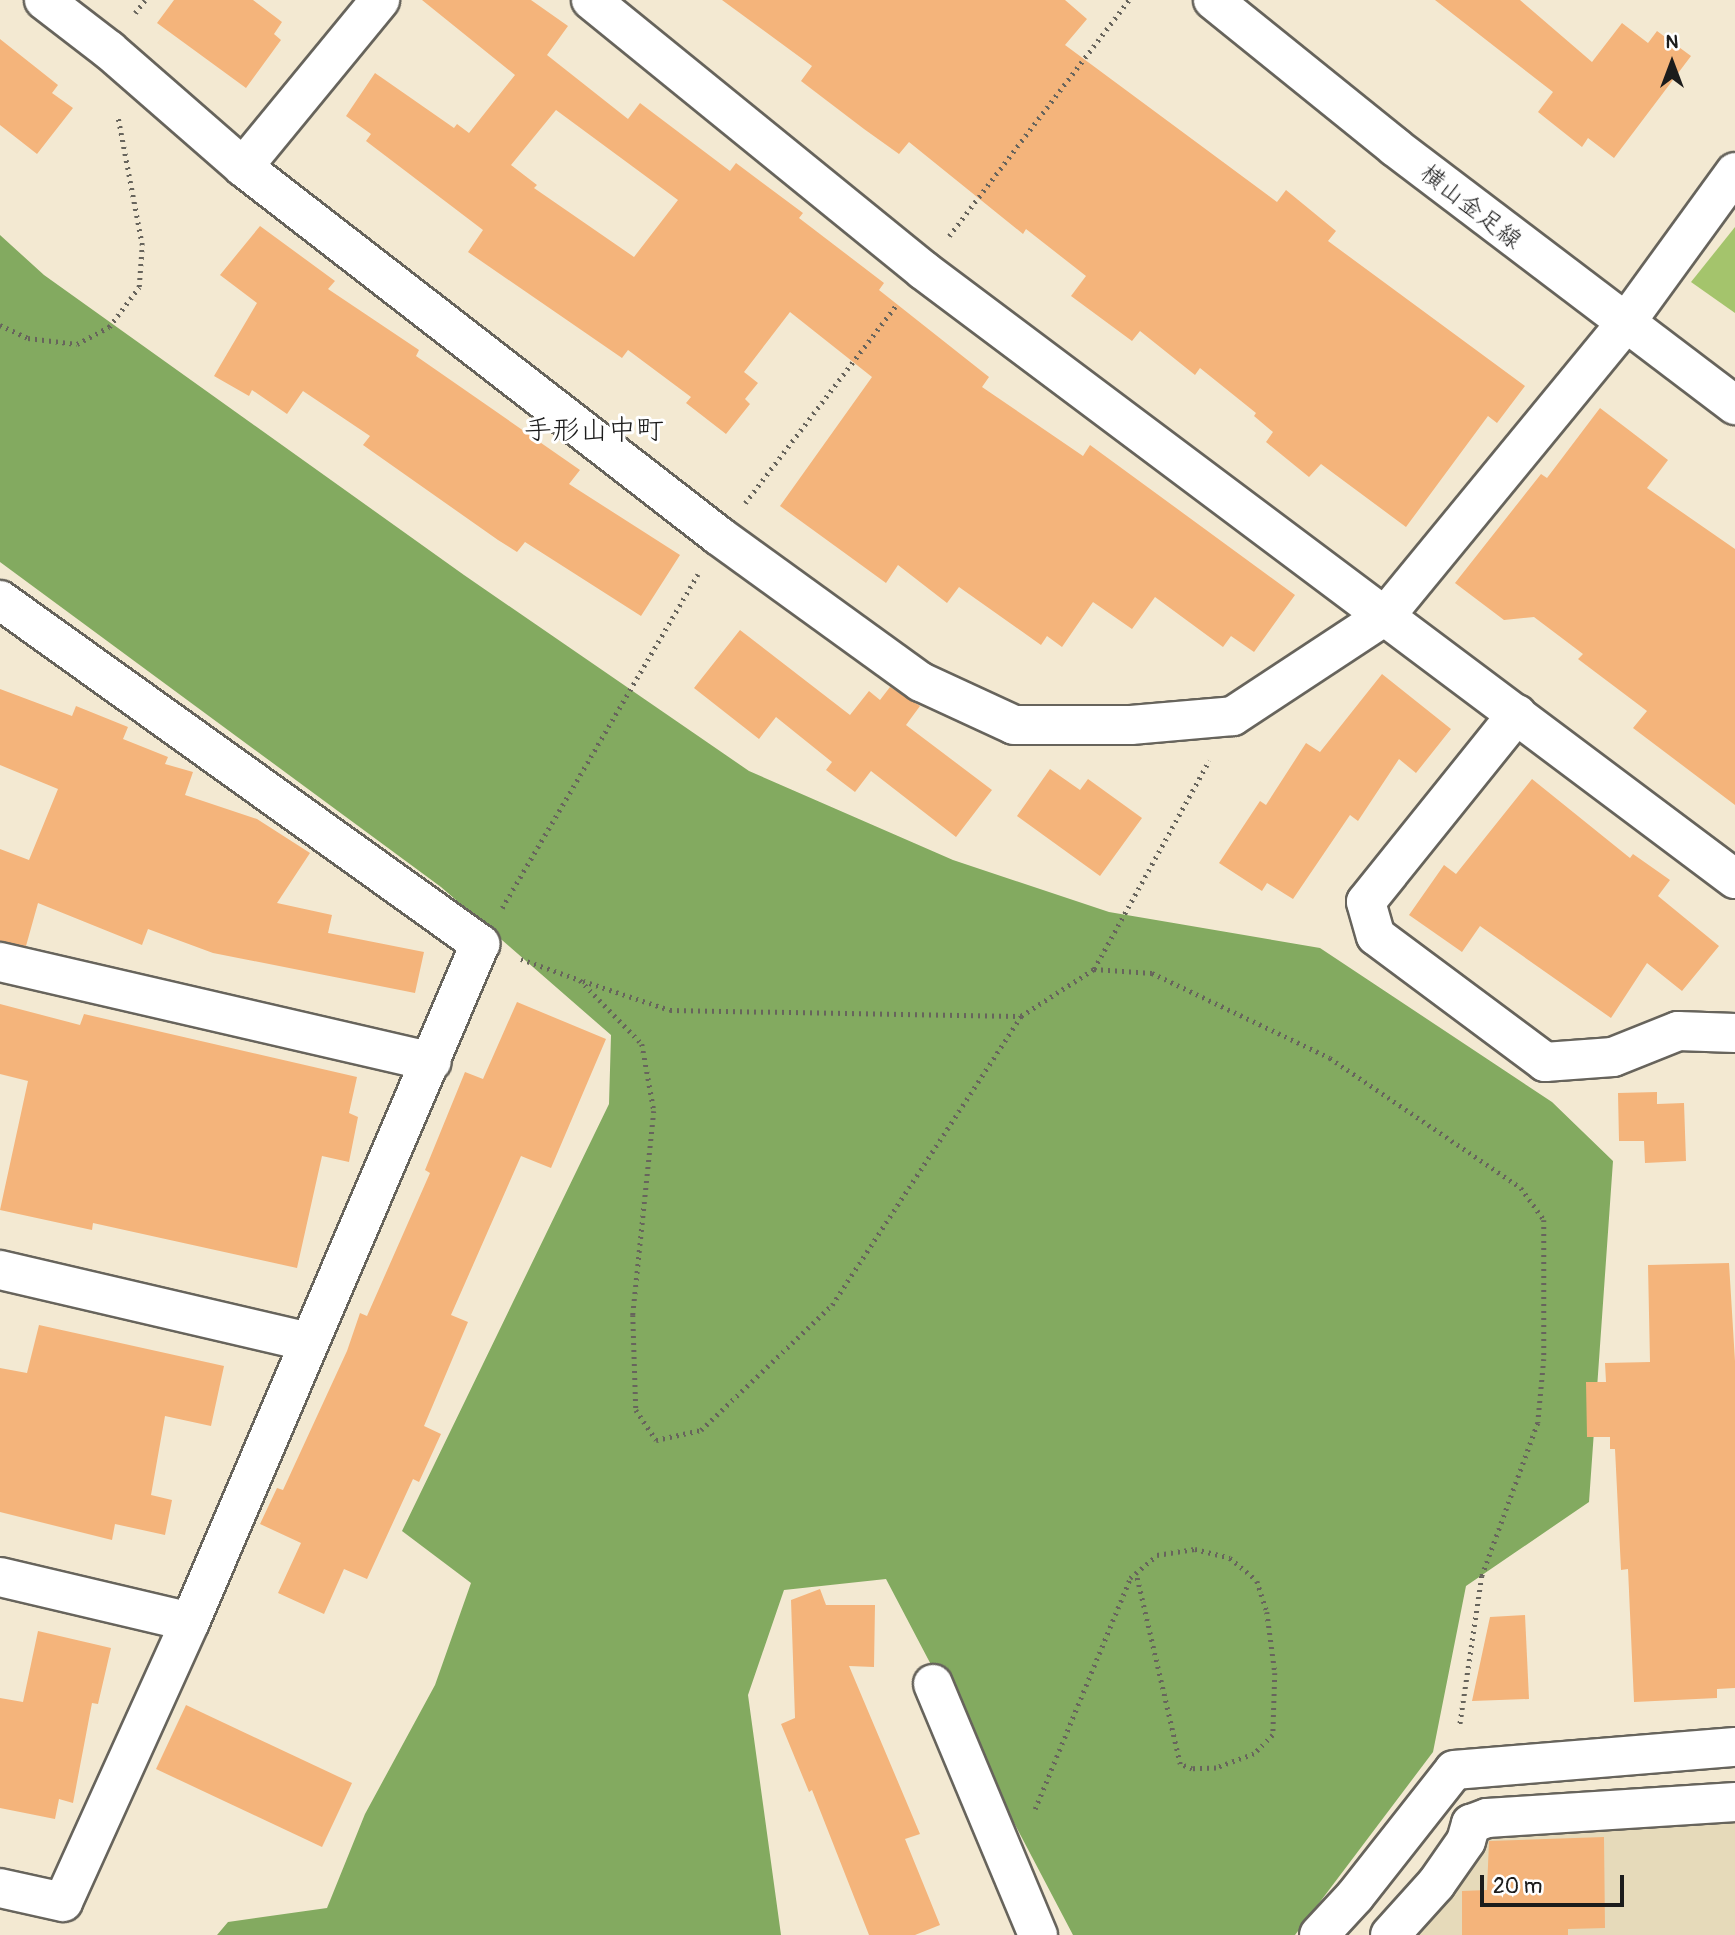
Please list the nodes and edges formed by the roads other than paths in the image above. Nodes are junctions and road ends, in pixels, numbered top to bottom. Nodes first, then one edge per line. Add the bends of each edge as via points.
1 (44, 0) edge
2 (380, 0) edge
3 (591, 0) edge
4 (1213, 0) edge
5 (243, 167) junction
6 (1735, 172) edge
7 (1624, 325) junction
8 (1735, 405) edge
9 (0, 600) edge
10 (1386, 615) junction
11 (1517, 714) junction
12 (1735, 879) edge
13 (0, 962) edge
14 (1735, 1033) edge
15 (432, 1062) junction
16 (0, 1270) edge
17 (309, 1342) junction
18 (0, 1577) edge
19 (190, 1622) junction
20 (933, 1684) dead end
21 (1735, 1748) edge
22 (1735, 1802) edge
23 (0, 1888) edge
24 (1355, 1896) junction
25 (1038, 1935) edge
26 (1319, 1935) edge
27 (1364, 1935) edge
28 (1390, 1935) edge

1 - 5 street
2 - 5 street
3 - 10 street via 923,270
4 - 7 street, 横山金足線
5 - 10 street via 719,536 921,682 1014,724 1131,725 1233,716
6 - 7 street
7 - 8 street, 横山金足線
7 - 10 street
9 - 15 street via 480,944
10 - 11 street
11 - 12 street
11 - 14 street via 1366,902 1376,936 1545,1062 1613,1057 1678,1031
13 - 15 street
15 - 17 street
16 - 17 street
17 - 19 street
18 - 19 street
19 - 23 street via 63,1902
20 - 25 street
21 - 24 street via 1454,1770
22 - 28 street via 1487,1818 1471,1824 1466,1841 1436,1884
24 - 26 street
24 - 27 street

